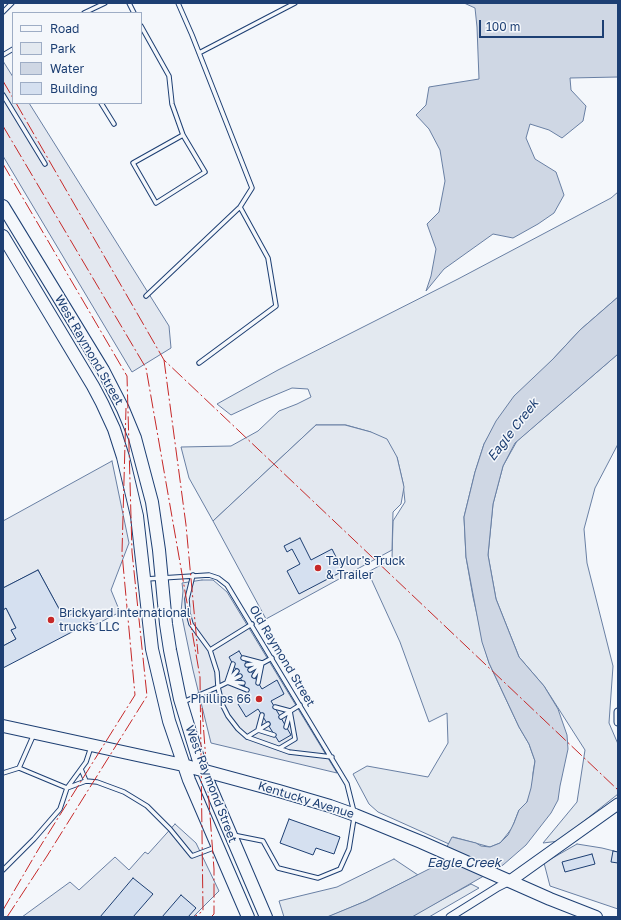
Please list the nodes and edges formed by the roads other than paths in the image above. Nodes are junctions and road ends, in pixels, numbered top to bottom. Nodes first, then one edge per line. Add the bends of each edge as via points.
1 (12, 3) edge
2 (105, 3) edge
3 (129, 3) edge
4 (178, 3) edge
5 (294, 3) edge
6 (3, 12) edge
7 (86, 12) edge
8 (134, 12) edge
9 (142, 28) edge
10 (12, 50) edge
11 (199, 53) junction
12 (3, 55) edge
13 (3, 95) edge
14 (101, 104) edge
15 (114, 124) dead end
16 (183, 135) junction
17 (45, 164) dead end
18 (3, 206) edge
19 (240, 207) junction
20 (3, 236) edge
21 (146, 296) dead end
22 (199, 364) dead end
23 (193, 575) junction
24 (161, 578) junction
25 (144, 580) junction
26 (252, 624) junction
27 (210, 650) junction
28 (243, 658) dead end
29 (272, 658) junction
30 (262, 663) junction
31 (233, 664) dead end
32 (247, 665) dead end
33 (250, 670) dead end
34 (237, 671) dead end
35 (240, 676) dead end
36 (254, 676) dead end
37 (227, 682) junction
38 (243, 682) dead end
39 (258, 683) dead end
40 (218, 687) junction
41 (247, 690) dead end
42 (181, 702) junction
43 (300, 705) junction
44 (275, 708) dead end
45 (290, 711) junction
46 (618, 712) edge
47 (262, 715) dead end
48 (280, 717) dead end
49 (618, 722) edge
50 (268, 724) dead end
51 (3, 726) edge
52 (286, 727) dead end
53 (258, 730) junction
54 (34, 732) junction
55 (274, 735) dead end
56 (247, 737) junction
57 (91, 745) junction
58 (280, 748) junction
59 (332, 757) junction
60 (183, 765) junction
61 (19, 768) junction
62 (81, 769) junction
63 (203, 770) junction
64 (3, 773) edge
65 (86, 781) junction
66 (67, 788) junction
67 (618, 804) edge
68 (355, 815) junction
69 (230, 834) junction
70 (217, 847) junction
71 (3, 870) edge
72 (510, 882) junction
73 (265, 915) edge
74 (248, 917) edge
75 (450, 917) edge
76 (596, 917) edge

1 - 6 lane
2 - 7 lane
3 - 8 lane
4 - 11 lane
5 - 11 lane
9 - 16 lane via 169,76 172,104
10 - 12 lane
11 - 19 lane via 252,188
13 - 17 lane
14 - 15 lane
16 - 16 lane via 205,172 156,203 133,163
18 - 24 main road, West Raymond Street via 103,370 123,409 135,438 147,484 159,550
19 - 21 lane
19 - 22 lane via 268,258 276,306
20 - 25 main road, West Raymond Street via 93,386 111,423 123,457 137,516
23 - 24 lane, Old Raymond Street
23 - 26 lane, Old Raymond Street via 209,575 225,582
23 - 27 lane via 187,599 188,613 191,624
24 - 25 lane, Old Raymond Street
24 - 42 main road, West Raymond Street via 170,650
25 - 60 main road, West Raymond Street via 155,666
26 - 27 lane
26 - 29 lane, Old Raymond Street
27 - 40 lane via 217,672
28 - 30 lane
29 - 30 lane
29 - 43 lane, Old Raymond Street
30 - 32 lane
30 - 33 lane
30 - 36 lane
30 - 39 lane
31 - 37 lane
34 - 37 lane
35 - 37 lane
37 - 38 lane
37 - 40 lane
37 - 41 lane
40 - 42 lane
40 - 56 lane via 228,716
42 - 63 main road, West Raymond Street
43 - 45 lane
43 - 59 lane, Old Raymond Street
44 - 45 lane
45 - 48 lane
45 - 52 lane
45 - 58 lane via 295,739
46 - 49 street
47 - 53 lane
50 - 53 lane
51 - 54 main road, Kentucky Avenue
53 - 55 lane
53 - 56 lane
54 - 57 main road, Kentucky Avenue
54 - 61 lane
56 - 58 lane
57 - 60 main road, Kentucky Avenue
57 - 62 lane
58 - 59 lane via 289,752
59 - 68 lane, Old Raymond Street via 347,784
60 - 63 main road, Kentucky Avenue
60 - 70 main road, West Raymond Street
61 - 64 lane
61 - 66 lane
62 - 65 lane
62 - 66 lane
63 - 68 main road, Kentucky Avenue
63 - 69 main road, West Raymond Street
65 - 66 lane
65 - 70 lane via 97,782 124,792 147,806 192,856
66 - 71 lane via 60,809
67 - 72 main road
68 - 69 lane via 349,849 340,870 318,878 278,868 263,841
68 - 72 main road, Kentucky Avenue
69 - 73 main road, West Raymond Street
70 - 74 main road, West Raymond Street
72 - 75 street
72 - 76 main road, Kentucky Avenue

